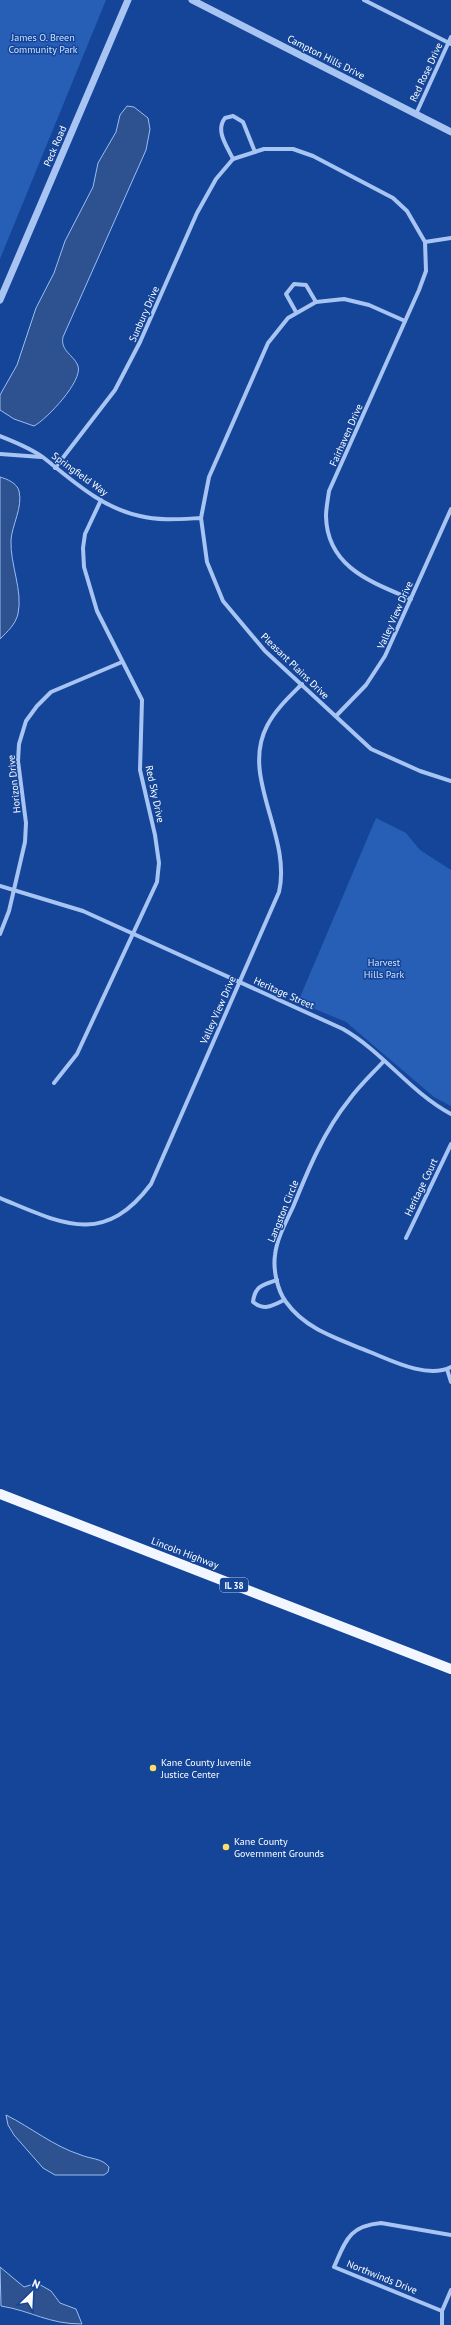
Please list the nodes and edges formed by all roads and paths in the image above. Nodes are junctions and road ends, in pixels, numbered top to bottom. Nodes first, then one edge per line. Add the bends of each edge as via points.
1 (128, 0) edge
2 (192, 0) edge
3 (364, 0) edge
4 (451, 37) edge
5 (450, 44) edge
6 (416, 114) junction
7 (451, 132) edge
8 (255, 152) junction
9 (233, 159) junction
10 (451, 238) edge
11 (425, 242) junction
12 (0, 300) edge
13 (316, 302) junction
14 (296, 312) junction
15 (405, 321) junction
16 (0, 436) edge
17 (0, 454) edge
18 (43, 458) junction
19 (55, 468) junction
20 (101, 500) junction
21 (451, 509) edge
22 (201, 518) junction
23 (411, 599) junction
24 (122, 662) junction
25 (302, 684) junction
26 (336, 716) junction
27 (451, 781) edge
28 (0, 886) edge
29 (13, 889) junction
30 (0, 934) edge
31 (133, 934) junction
32 (240, 981) junction
33 (384, 1062) junction
34 (54, 1083) dead end
35 (451, 1114) edge
36 (451, 1144) edge
37 (0, 1198) edge
38 (406, 1238) dead end
39 (277, 1280) junction
40 (284, 1300) junction
41 (449, 1368) edge
42 (451, 1382) edge
43 (0, 1494) edge
44 (451, 1669) edge
45 (451, 2235) edge
46 (451, 2290) edge
47 (442, 2311) junction
48 (442, 2325) edge

1 - 12 street, Peck Road
2 - 6 street, Campton Hills Drive
3 - 5 street
4 - 5 street, Red Rose Drive
5 - 6 street, Red Rose Drive
6 - 7 street, Campton Hills Drive
8 - 9 street
8 - 9 street via 243,122 233,116 225,118 221,123 221,133
8 - 11 street via 275,148 302,152 375,188 393,198 407,212
9 - 19 street, Sunbury Drive via 216,179 197,213 140,342 115,390
10 - 11 street
11 - 15 street, Fairhaven Drive via 426,271
13 - 14 street, Pleasant Plains Drive
13 - 14 street via 306,284 294,284 286,294
13 - 15 street, Pleasant Plains Drive via 336,299 361,302
14 - 22 street, Pleasant Plains Drive via 268,342 209,478
15 - 23 street, Fairhaven Drive via 329,491 326,515 336,552 347,565 362,578
16 - 18 street, Springfield Way
17 - 18 street
18 - 19 street, Springfield Way
19 - 20 street, Springfield Way
20 - 22 street, Springfield Way via 141,517 176,520
20 - 24 street, Red Sky Drive via 85,534 84,568 97,611
21 - 23 street, Valley View Drive
22 - 25 street, Pleasant Plains Drive via 207,562 223,601 265,651
23 - 26 street, Valley View Drive via 377,671
24 - 29 street, Horizon Drive via 51,692 26,721 18,744 26,823 25,842
24 - 31 street, Red Sky Drive via 142,700 140,770 159,862 157,882
25 - 26 street, Pleasant Plains Drive
25 - 32 street, Valley View Drive via 270,720 259,748 259,770 279,846 282,877 276,900
26 - 27 street, Pleasant Plains Drive via 371,749 420,771
28 - 29 street, Heritage Street
29 - 30 street, Horizon Drive via 9,911
29 - 31 street, Heritage Street via 83,911
31 - 32 street, Heritage Street
31 - 34 street, Red Sky Drive via 77,1054
32 - 33 street, Heritage Street via 343,1029 360,1040
32 - 37 street, Valley View Drive via 151,1184 138,1202 122,1214 105,1221 74,1225
33 - 35 street, Heritage Street via 422,1096
33 - 39 street, Langston Circle via 348,1100 309,1168 278,1240 275,1256
36 - 38 street, Heritage Court
39 - 40 street, Langston Circle
39 - 40 street via 262,1285 254,1292 253,1302 259,1307 268,1308
40 - 41 street, Langston Circle via 314,1329 396,1363 419,1370
41 - 42 street
43 - 44 main road, Lincoln Highway / IL 38
45 - 47 street, Northwinds Drive via 381,2223 372,2224 353,2231 334,2267
46 - 47 street
47 - 48 street

